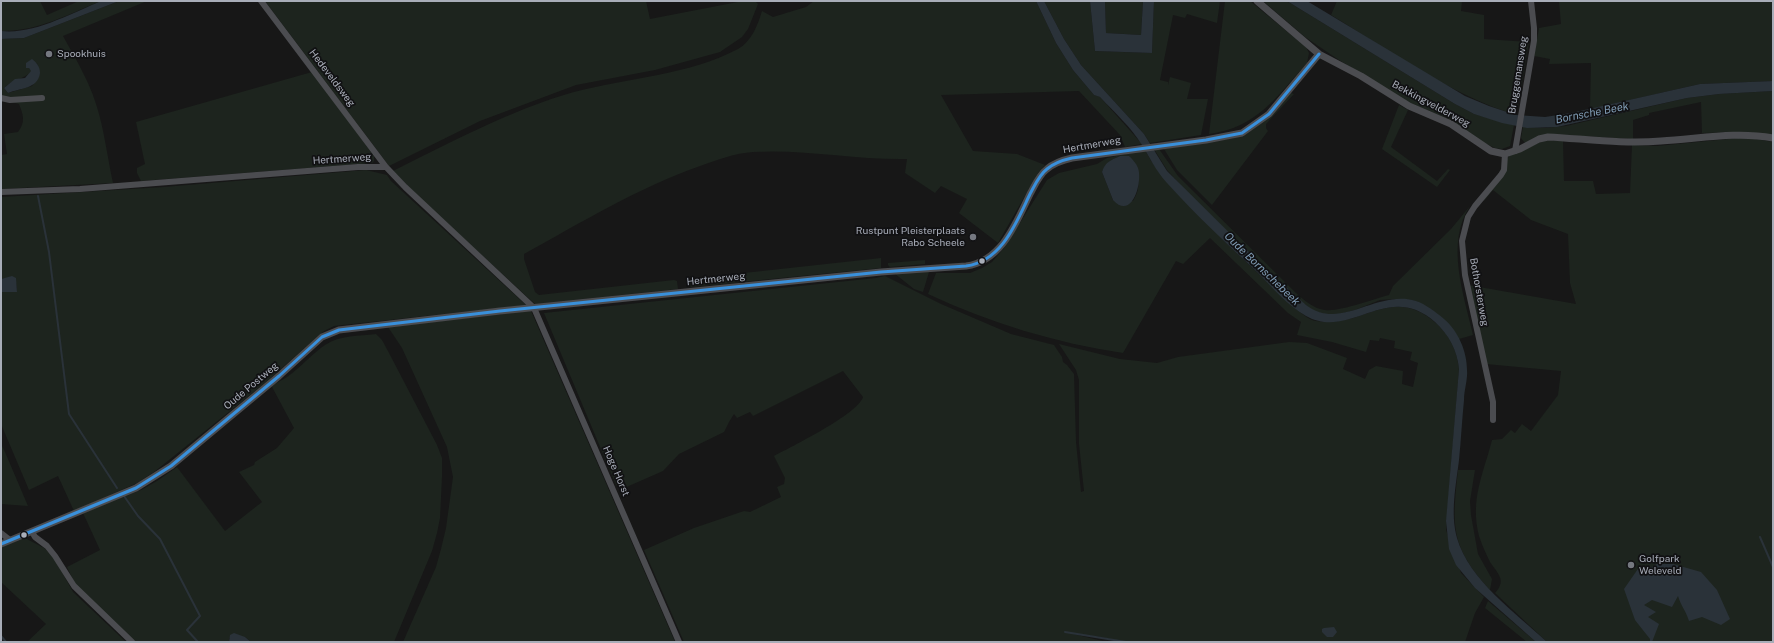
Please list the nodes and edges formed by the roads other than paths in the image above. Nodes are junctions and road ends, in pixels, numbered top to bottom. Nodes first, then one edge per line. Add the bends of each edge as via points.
1 (261, 1) edge
2 (1257, 1) edge
3 (1531, 1) edge
4 (1319, 54) junction
5 (1, 98) edge
6 (42, 98) dead end
7 (1773, 138) edge
8 (1515, 151) junction
9 (1504, 154) junction
10 (386, 167) junction
11 (1, 192) edge
12 (534, 308) junction
13 (1493, 420) dead end
14 (32, 532) junction
15 (1, 533) edge
16 (10, 540) junction
17 (1, 544) edge
18 (132, 642) edge
19 (679, 642) edge

1 - 10 street, Hedeveldsweg
2 - 4 street
3 - 8 street, Bruggemansweg via 1534,41
4 - 9 street, Bekkingvelderweg via 1409,106 1451,124 1484,147
4 - 12 street, Hertmerweg via 1273,109 1242,133 1072,158 1048,168 1037,180 999,250 972,266 881,272
5 - 6 street
7 - 8 street via 1729,135 1660,142 1614,142 1548,137
8 - 9 street
9 - 13 street, Bothorsterweg via 1504,170 1468,217 1462,241 1465,275 1492,402
10 - 11 street, Hertmerweg via 358,167 80,189
10 - 12 street, Hertmerweg
12 - 14 street, Oude Postweg via 330,333 322,337 165,470 136,488
12 - 19 street, Hoge Horst
14 - 16 street, Oude Postweg
14 - 18 street via 34,538 47,546 55,556 74,586
15 - 16 street
16 - 17 street, Oude Postweg

